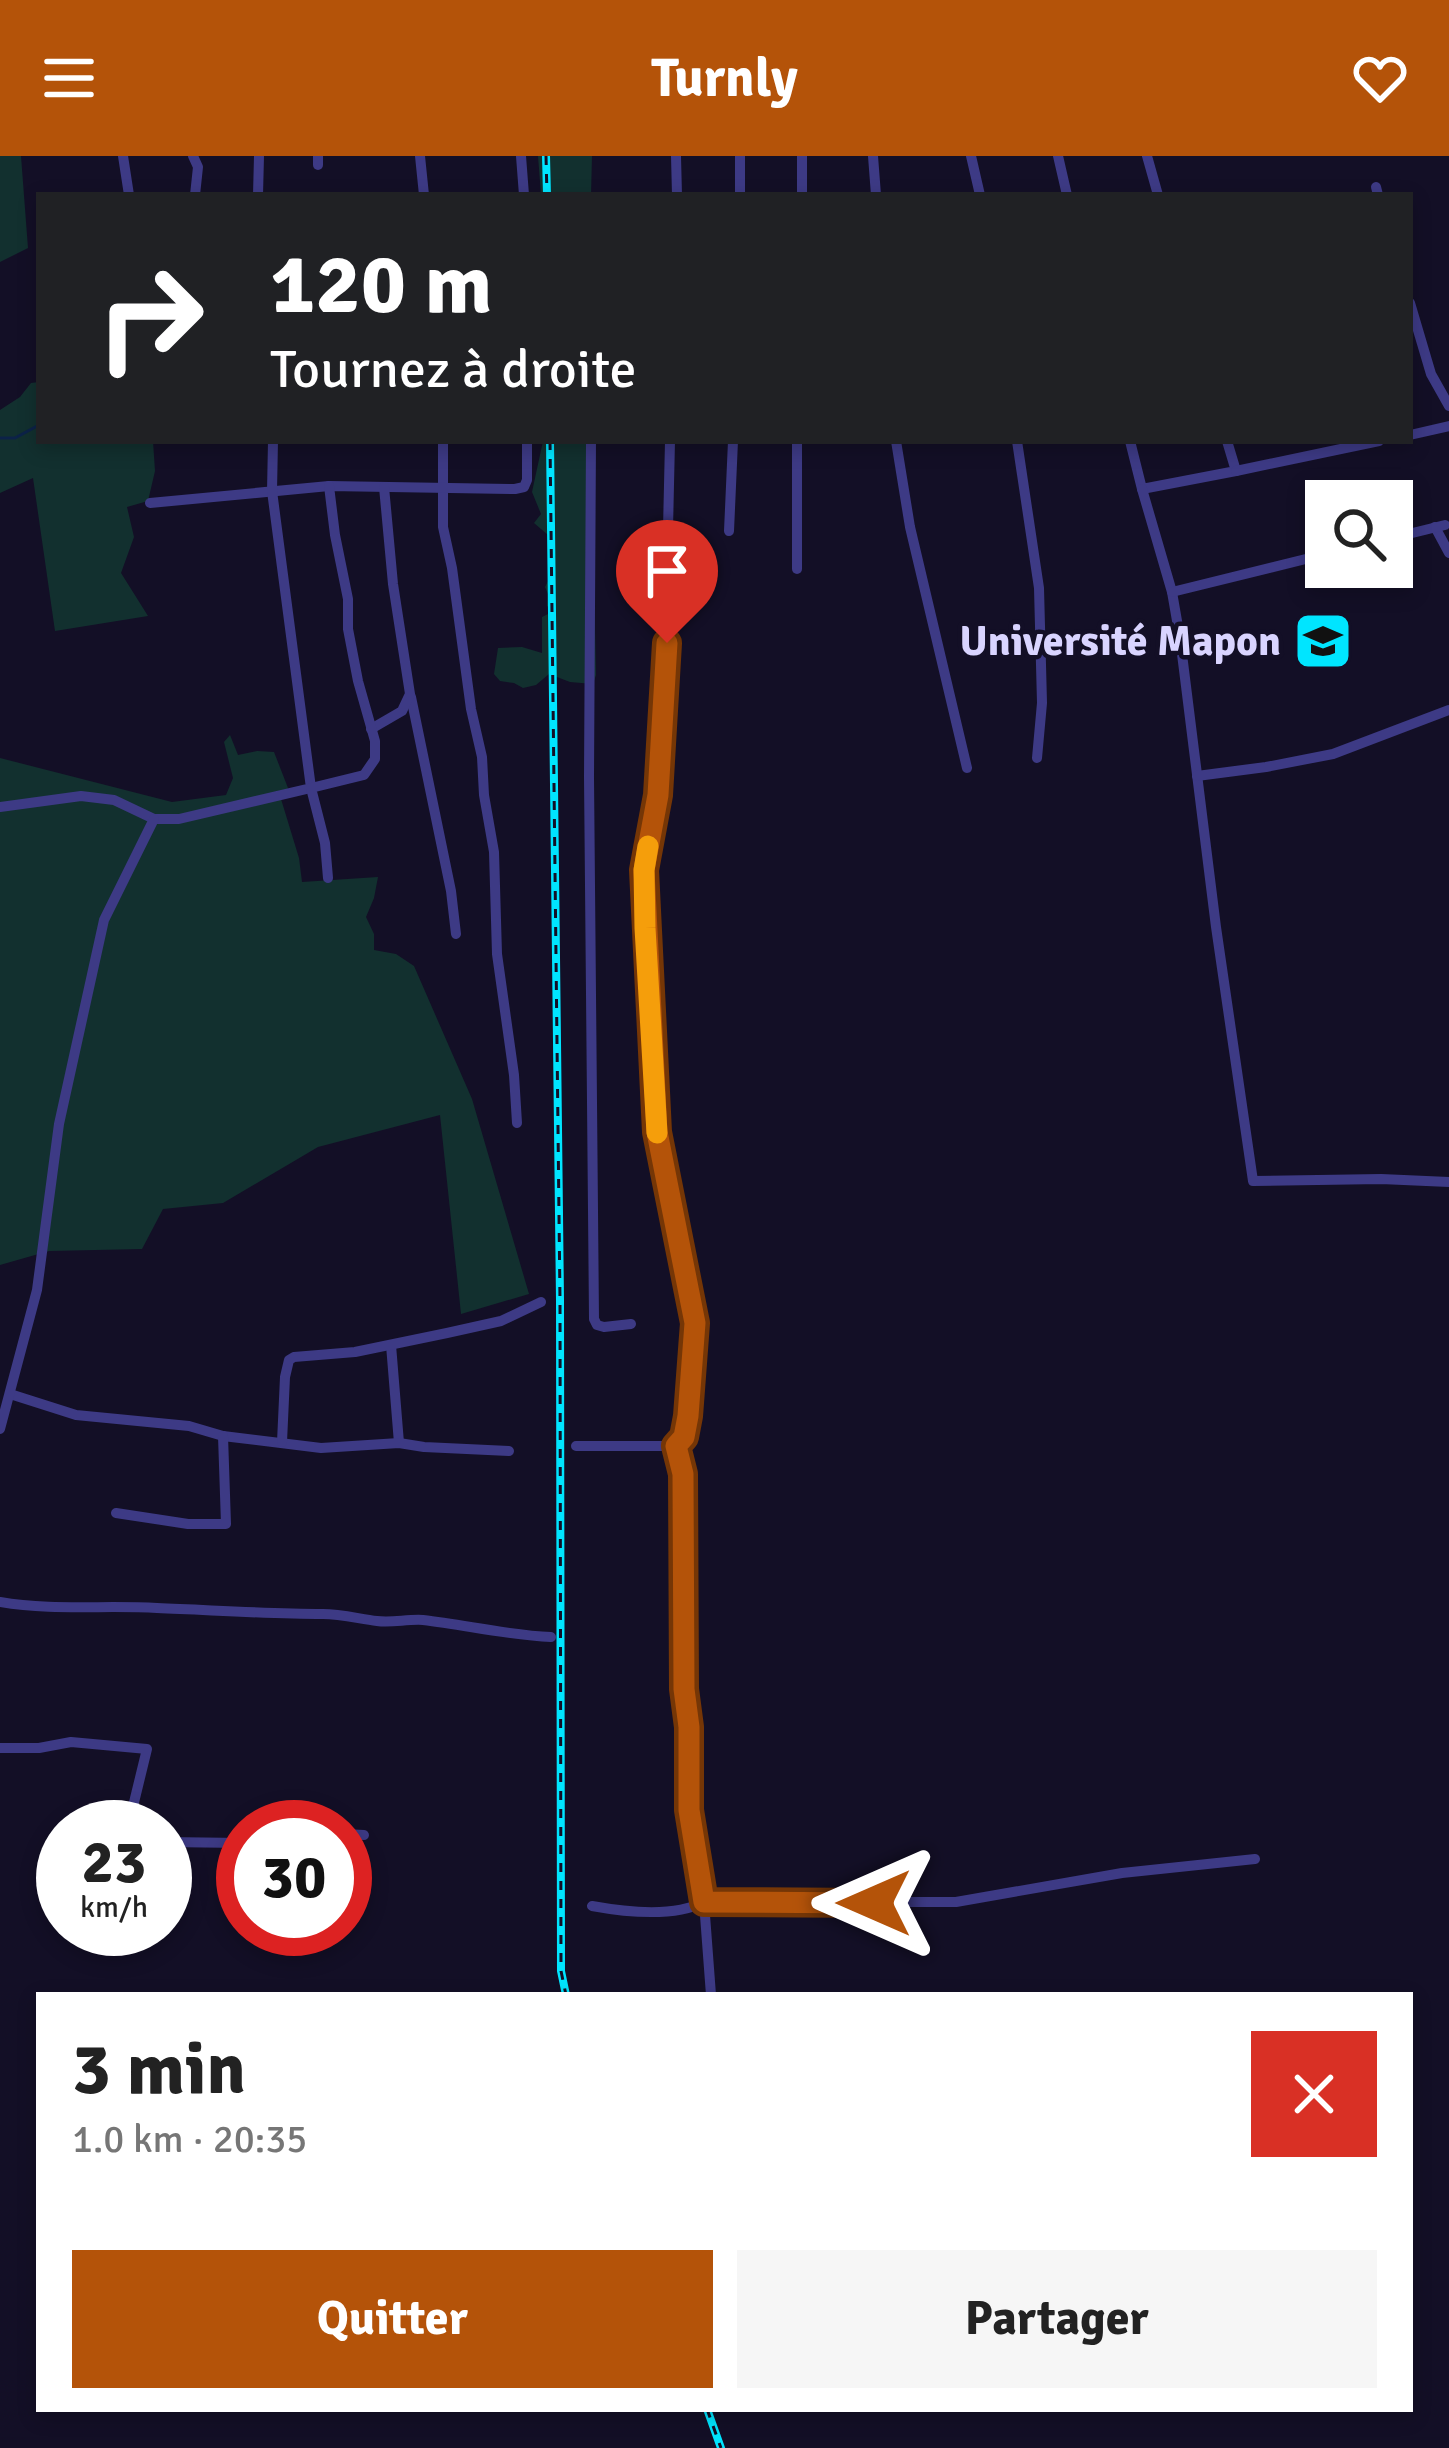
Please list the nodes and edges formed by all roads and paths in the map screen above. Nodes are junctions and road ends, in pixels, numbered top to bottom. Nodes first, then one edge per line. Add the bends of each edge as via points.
1 (123, 156) edge
2 (193, 156) edge
3 (259, 156) edge
4 (420, 156) edge
5 (521, 156) edge
6 (676, 156) edge
7 (740, 156) edge
8 (802, 156) edge
9 (873, 156) edge
10 (971, 156) edge
11 (1058, 156) edge
12 (1147, 156) edge
13 (129, 192) edge
14 (195, 192) edge
15 (258, 192) edge
16 (424, 192) edge
17 (524, 192) edge
18 (677, 192) edge
19 (740, 192) edge
20 (802, 192) edge
21 (876, 192) edge
22 (979, 192) edge
23 (1066, 192) edge
24 (1157, 192) edge
25 (1413, 314) edge
26 (1449, 406) edge
27 (1449, 426) edge
28 (1413, 434) edge
29 (272, 444) edge
30 (443, 444) edge
31 (527, 444) edge
32 (591, 444) edge
33 (670, 444) edge
34 (734, 444) edge
35 (797, 444) edge
36 (896, 444) edge
37 (1017, 444) edge
38 (1131, 444) edge
39 (1228, 444) edge
40 (1365, 444) edge
41 (1236, 471) junction
42 (329, 486) junction
43 (384, 488) junction
44 (442, 489) junction
45 (1142, 489) junction
46 (272, 491) junction
47 (150, 503) dead end
48 (729, 531) dead end
49 (1413, 533) edge
50 (1449, 553) edge
51 (1305, 559) edge
52 (797, 569) dead end
53 (1172, 592) junction
54 (410, 694) junction
55 (1449, 710) edge
56 (371, 729) junction
57 (1037, 758) dead end
58 (967, 768) dead end
59 (1197, 776) junction
60 (311, 788) junction
61 (0, 807) edge
62 (154, 819) junction
63 (328, 878) dead end
64 (456, 934) dead end
65 (517, 1123) dead end
66 (1449, 1182) edge
67 (541, 1302) dead end
68 (632, 1324) dead end
69 (391, 1345) junction
70 (10, 1394) junction
71 (0, 1429) edge
72 (224, 1436) junction
73 (282, 1442) junction
74 (398, 1443) junction
75 (576, 1446) dead end
76 (676, 1446) junction
77 (509, 1451) dead end
78 (116, 1513) dead end
79 (0, 1602) edge
80 (551, 1636) dead end
81 (0, 1748) edge
82 (135, 1800) edge
83 (1256, 1859) dead end
84 (704, 1902) junction
85 (592, 1906) dead end
86 (711, 1992) edge

1 - 13 street
2 - 14 street
3 - 15 street
4 - 16 street
5 - 17 street
6 - 18 street
7 - 19 street
8 - 20 street
9 - 21 street
10 - 22 street
11 - 23 street
12 - 24 street
25 - 26 street
27 - 28 street
29 - 46 street
30 - 44 street
31 - 44 street via 524,487
32 - 68 street via 594,1319 604,1327
33 - 76 street via 663,749 644,870 657,1132 695,1323 688,1416
34 - 48 street
35 - 52 street
36 - 58 street
37 - 57 street via 1039,588
38 - 45 street
39 - 41 street
40 - 41 street
41 - 45 street
42 - 43 street
42 - 46 street
42 - 56 street
43 - 44 street
43 - 54 street
44 - 65 street via 494,852
45 - 53 street
46 - 47 street
46 - 60 street
49 - 50 street via 1440,526
51 - 53 street
53 - 59 street
54 - 56 street via 402,711
54 - 64 street
55 - 59 street via 1333,754
56 - 60 street via 368,772
59 - 66 street via 1253,1181
60 - 62 street
60 - 63 street
61 - 62 street via 82,796
62 - 70 street via 104,920 59,1124 37,1290
67 - 69 street via 501,1321
69 - 73 street via 289,1360
69 - 74 street
70 - 71 street
70 - 72 street via 76,1415
72 - 73 street
72 - 78 street via 226,1524
73 - 74 street
74 - 77 street
75 - 76 street
76 - 84 street via 689,1810
79 - 80 street via 323,1614
81 - 82 street via 71,1742 147,1749
83 - 84 street via 956,1902
84 - 85 street via 655,1911
84 - 86 street

